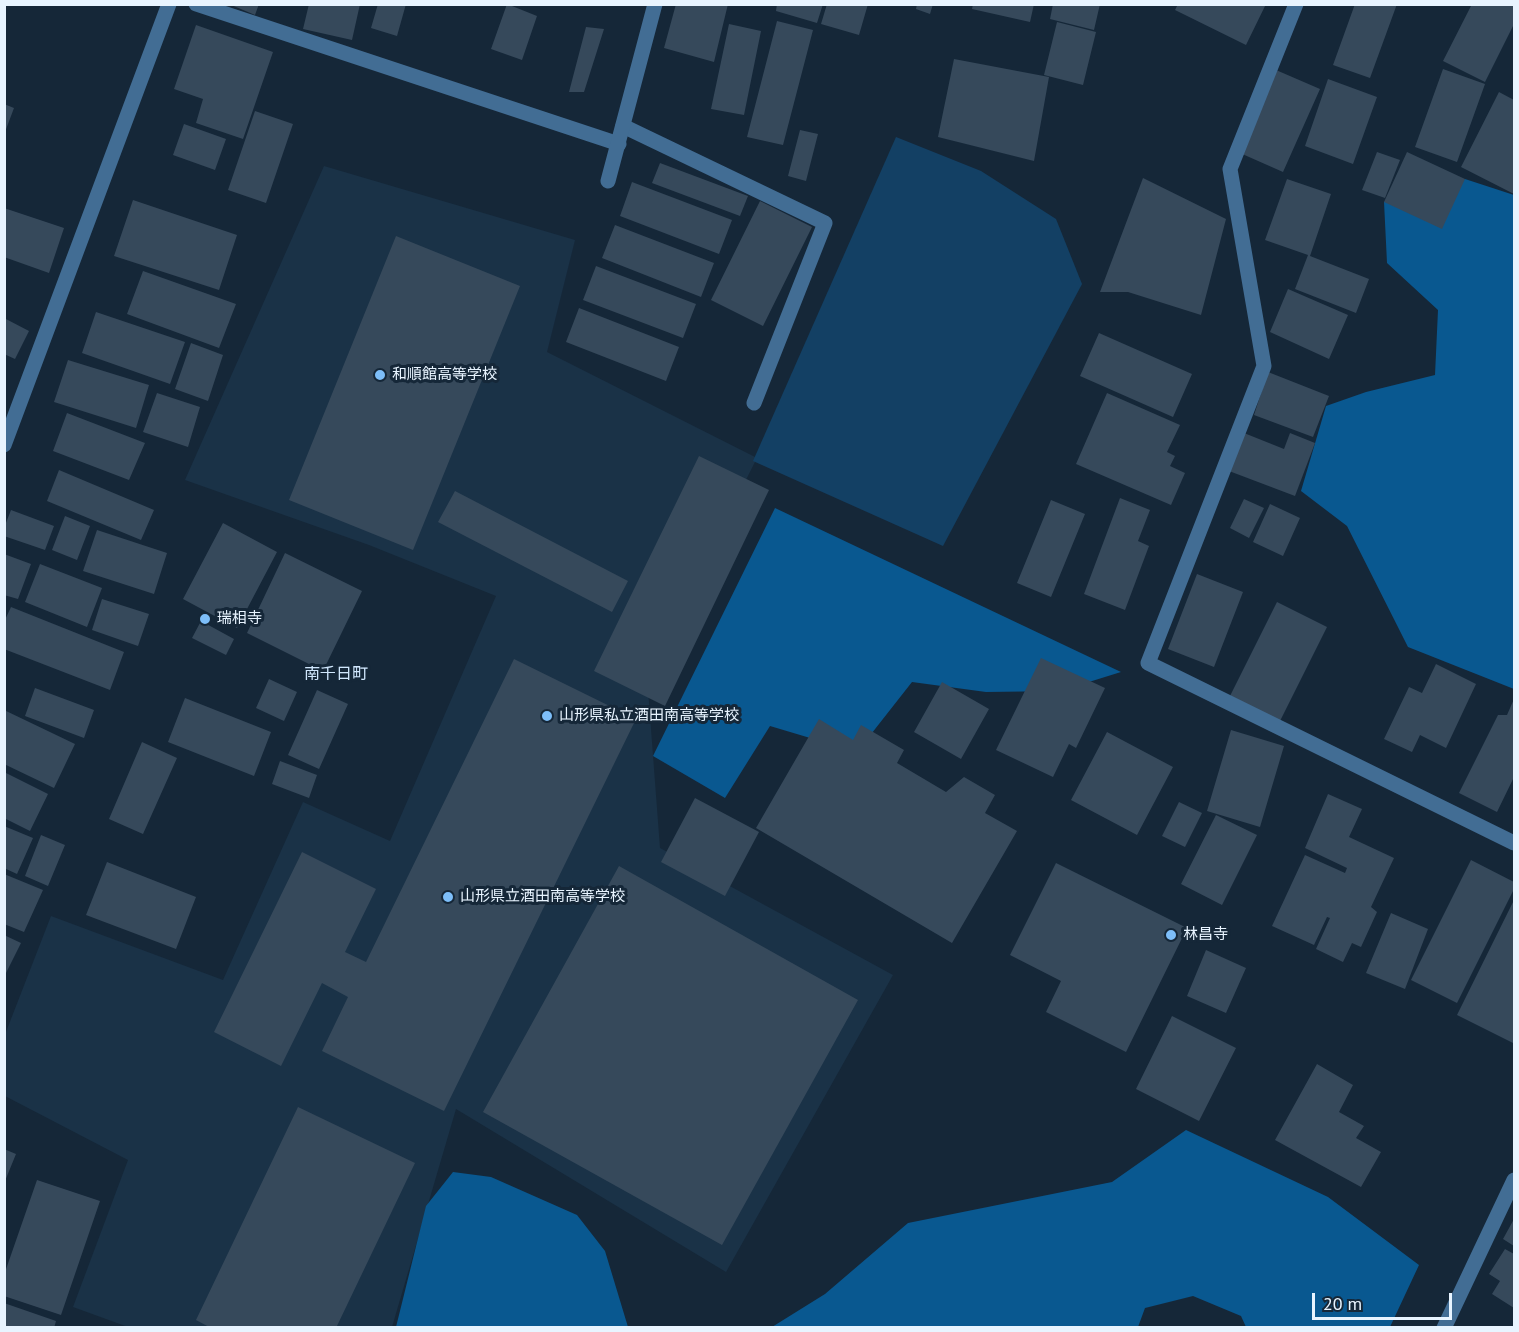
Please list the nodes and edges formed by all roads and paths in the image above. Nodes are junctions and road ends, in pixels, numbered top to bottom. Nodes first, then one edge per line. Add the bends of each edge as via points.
1 (169, 4) edge
2 (196, 4) edge
3 (655, 4) edge
4 (1296, 4) edge
5 (623, 126) junction
6 (619, 144) junction
7 (608, 181) dead end
8 (754, 403) dead end
9 (4, 445) edge
10 (1515, 843) edge
11 (1515, 1180) edge
12 (1444, 1328) edge

1 - 9 street
2 - 6 street
3 - 5 street
4 - 10 street via 1230,169 1264,366 1148,663
5 - 6 street
5 - 8 street via 825,223
6 - 7 street
11 - 12 street

